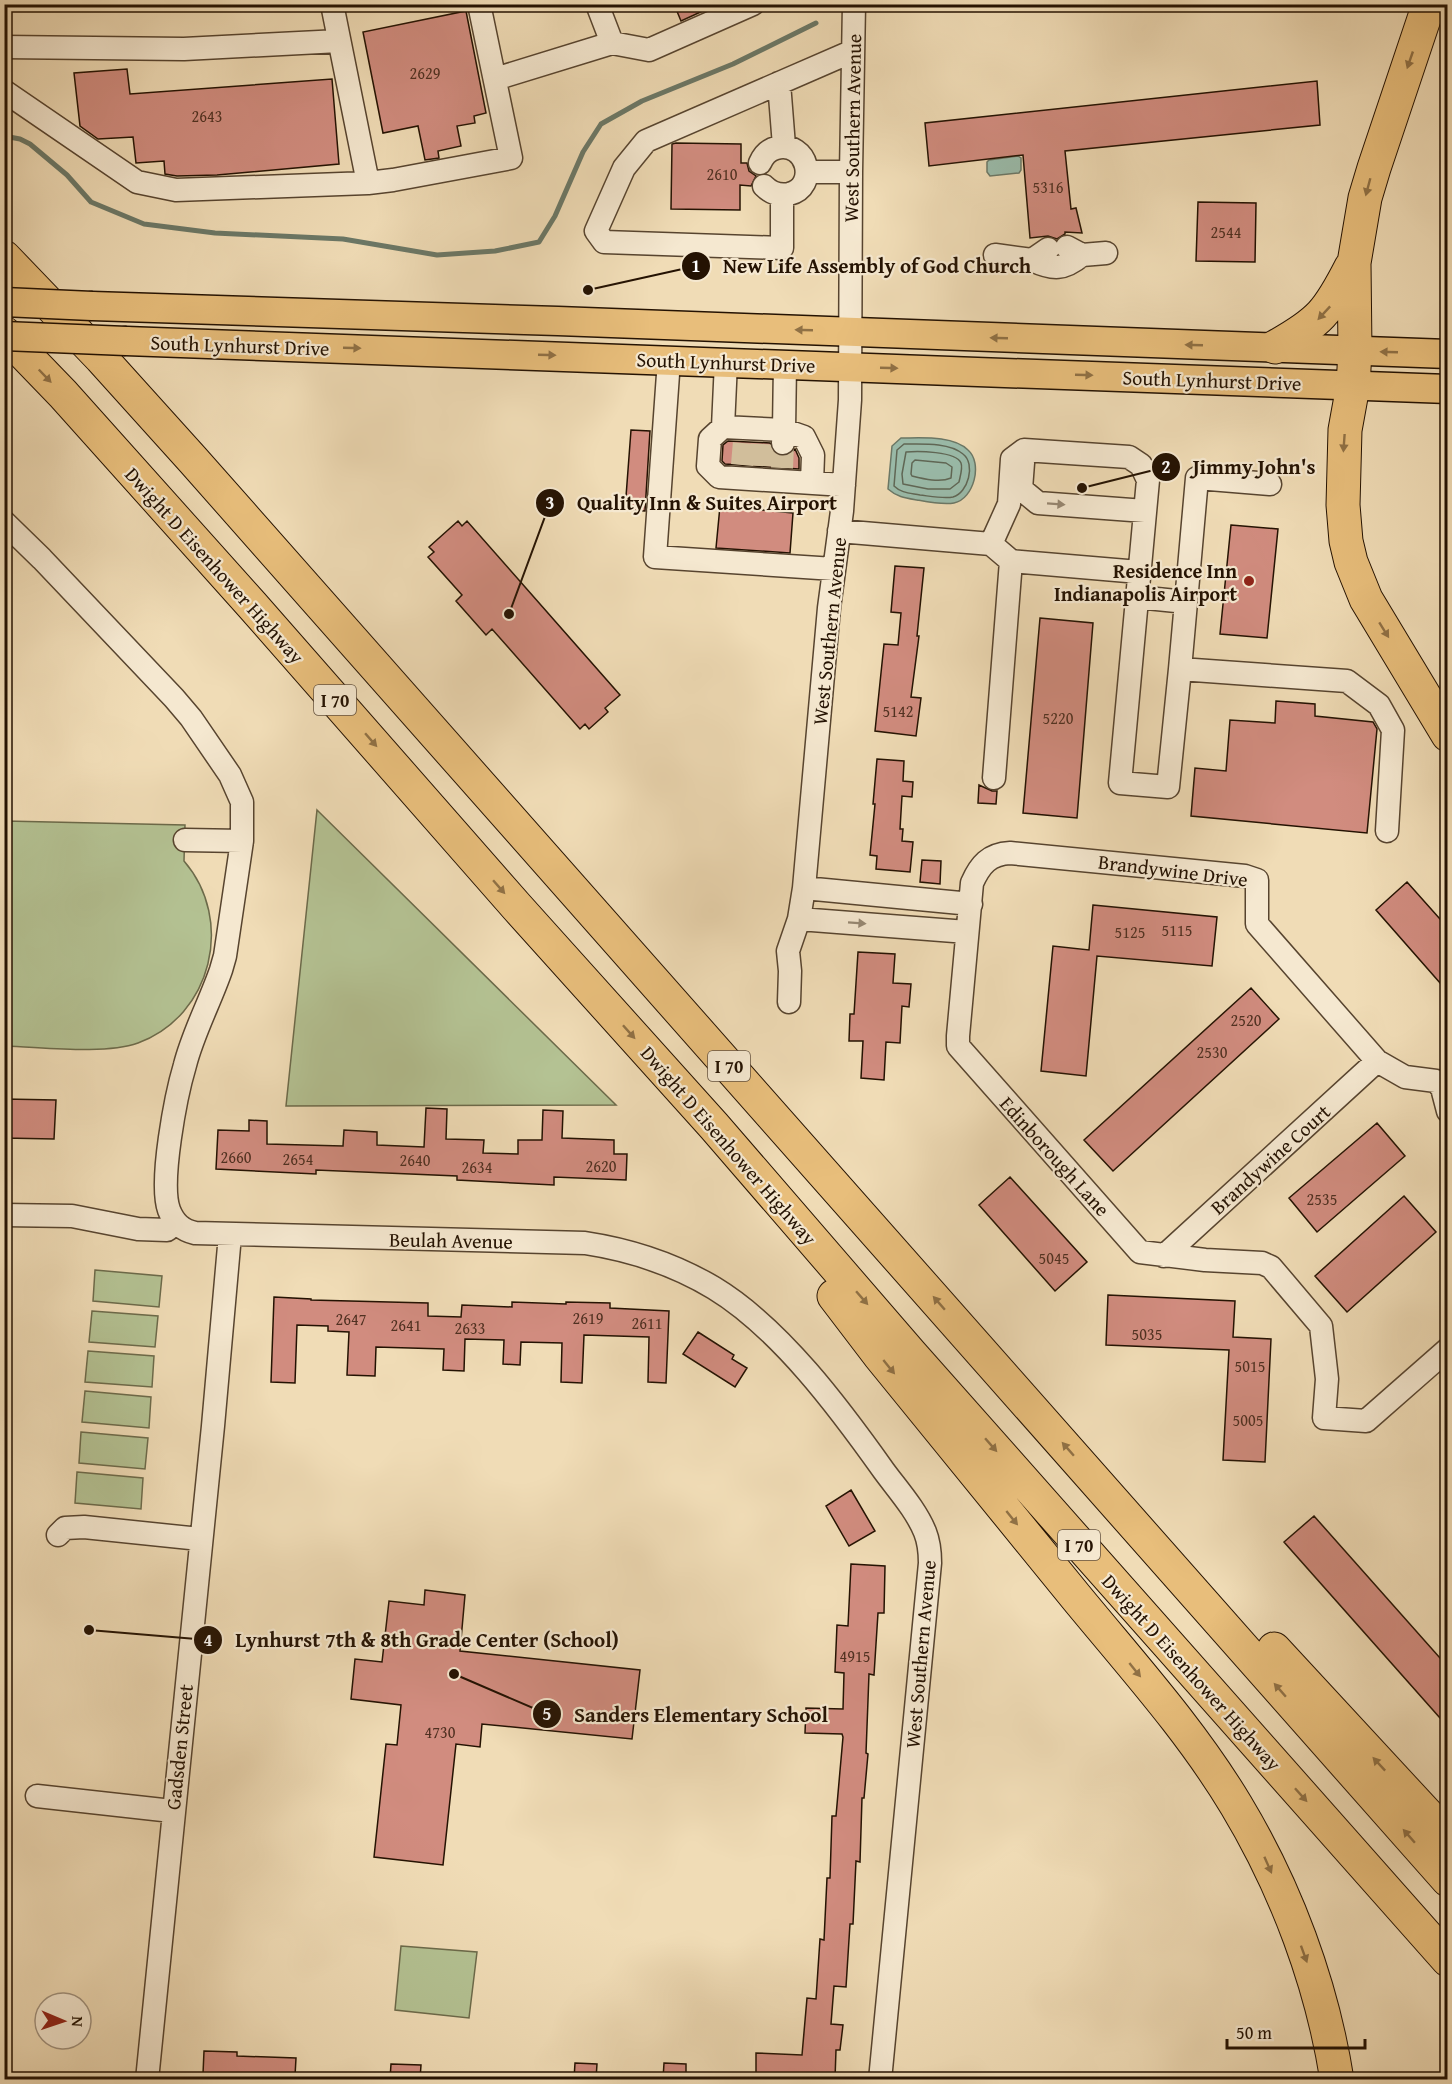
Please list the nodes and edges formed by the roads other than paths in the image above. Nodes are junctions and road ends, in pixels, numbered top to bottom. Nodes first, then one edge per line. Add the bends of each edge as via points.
1 (332, 4) edge
2 (479, 4) edge
3 (597, 4) edge
4 (753, 4) edge
5 (854, 4) edge
6 (1429, 4) edge
7 (339, 41) junction
8 (612, 43) junction
9 (4, 46) edge
10 (853, 51) junction
11 (495, 80) junction
12 (779, 83) junction
13 (4, 91) edge
14 (784, 146) junction
15 (760, 163) dead end
16 (807, 172) junction
17 (851, 172) junction
18 (368, 183) junction
19 (1106, 253) dead end
20 (995, 255) dead end
21 (4, 257) edge
22 (1354, 263) junction
23 (4, 302) edge
24 (850, 332) junction
25 (4, 335) edge
26 (1275, 347) junction
27 (1355, 351) junction
28 (1448, 354) edge
29 (669, 360) junction
30 (726, 362) junction
31 (785, 364) junction
32 (850, 367) junction
33 (1353, 386) junction
34 (1448, 389) edge
35 (757, 435) junction
36 (1024, 450) junction
37 (812, 483) junction
38 (1270, 484) dead end
39 (844, 485) junction
40 (1145, 511) junction
41 (4, 522) edge
42 (839, 531) junction
43 (991, 544) junction
44 (1011, 561) junction
45 (834, 569) junction
46 (1139, 572) junction
47 (1137, 597) junction
48 (1186, 602) junction
49 (1180, 669) junction
50 (1448, 735) edge
51 (994, 778) dead end
52 (1387, 831) dead end
53 (185, 840) dead end
54 (242, 841) junction
55 (804, 888) junction
56 (970, 904) junction
57 (799, 919) junction
58 (967, 932) junction
59 (789, 1002) dead end
60 (1377, 1062) junction
61 (1448, 1111) edge
62 (714, 1126) junction
63 (4, 1215) edge
64 (175, 1223) junction
65 (231, 1234) junction
66 (1164, 1256) junction
67 (669, 1265) joint
68 (1448, 1349) edge
69 (1101, 1486) junction
70 (58, 1535) dead end
71 (200, 1539) junction
72 (37, 1796) dead end
73 (172, 1811) junction
74 (1448, 1837) edge
75 (1448, 1880) edge
76 (1448, 1960) edge
77 (147, 2079) edge
78 (880, 2079) edge
79 (1337, 2079) edge

1 - 7 street
2 - 11 street
3 - 8 street
4 - 8 street via 649,50
5 - 10 street, West Southern Avenue
6 -> 22 highway via 1365,198
7 - 9 street via 184,49
7 - 18 street
8 - 11 street
10 - 12 street
10 - 17 street, West Southern Avenue
11 - 18 street via 511,158
12 - 14 street
12 - 16 street via 646,141 624,168 596,231 604,242 782,248 773,191 794,192 804,184
13 - 18 street via 136,182 176,190
14 - 15 street via 771,149
14 - 16 street via 796,150 804,159
16 - 17 street
17 - 24 street, West Southern Avenue
19 - 20 street
69 -> 21 highway, I 70 via 201,468
22 -> 26 highway via 1327,310 1308,328
22 - 27 highway
24 -> 23 main road, South Lynhurst Drive, bridge
26 -> 24 main road, South Lynhurst Drive
24 - 32 street, West Southern Avenue
25 -> 29 main road, South Lynhurst Drive, bridge
25 -> 62 highway, Dwight D Eisenhower Highway / I 70 via 63,394
26 - 27 main road, South Lynhurst Drive
28 -> 27 main road, South Lynhurst Drive
27 - 33 highway
29 - 30 main road, South Lynhurst Drive
29 - 45 street via 655,557
30 - 31 main road, South Lynhurst Drive
30 - 35 street
31 - 32 main road, South Lynhurst Drive
31 - 35 street
32 -> 33 main road, South Lynhurst Drive
32 - 39 street, West Southern Avenue
33 - 34 main road, South Lynhurst Drive
33 -> 50 highway via 1343,460 1344,528 1351,562 1376,617
35 - 37 street via 804,437 813,455
35 - 37 street via 710,439 708,466 719,477 761,473
36 - 40 street via 1129,457 1141,465 1148,480
36 -> 40 street via 1021,489 1038,503
36 - 43 street via 1012,459 1009,504
37 - 39 street
38 - 48 street via 1197,478
39 - 42 street, West Southern Avenue
40 - 46 street
41 - 54 street via 191,718 237,788 242,802
42 - 43 street
42 - 45 street, West Southern Avenue
43 - 44 street
44 - 46 street
44 - 51 street
45 - 55 street, West Southern Avenue
46 - 47 street
47 - 48 street
47 - 49 street via 1120,783 1168,787
48 - 49 street
49 - 52 street via 1347,681 1380,705 1393,730
53 - 54 street
54 - 64 street via 225,956 185,1063 173,1121 167,1198
55 - 56 street
55 - 57 street, West Southern Avenue
56 - 58 street, Brandywine Drive
56 - 60 street, Brandywine Drive via 972,883 979,868 987,859 1006,853 1254,878 1257,924
57 -> 58 street
57 - 59 street, West Southern Avenue via 788,951
58 - 66 street, Edinborough Lane via 957,1040 963,1053 1140,1252
60 - 61 street, Brandywine Drive via 1405,1077 1436,1081
60 - 66 street, Brandywine Court
62 -> 76 highway, Dwight D Eisenhower Highway / I 70
62 -> 79 highway via 834,1296 1180,1725 1232,1798 1265,1859 1307,1961
63 - 64 street via 72,1216 138,1229 167,1230
64 - 65 street, Beulah Avenue via 184,1231
65 - 67 street, Beulah Avenue via 585,1243
65 - 71 street, Gadsden Street
66 - 68 street, Edinborough Lane via 1262,1263 1271,1267 1321,1326 1327,1378 1324,1418 1366,1421
67 - 78 street, West Southern Avenue via 730,1298 777,1339 841,1411 917,1518 928,1541 929,1575
74 -> 69 highway via 1205,1572
75 -> 69 highway, I 70
70 - 71 street via 65,1528 84,1527
71 - 73 street, Gadsden Street
72 - 73 street
73 - 77 street, Gadsden Street

